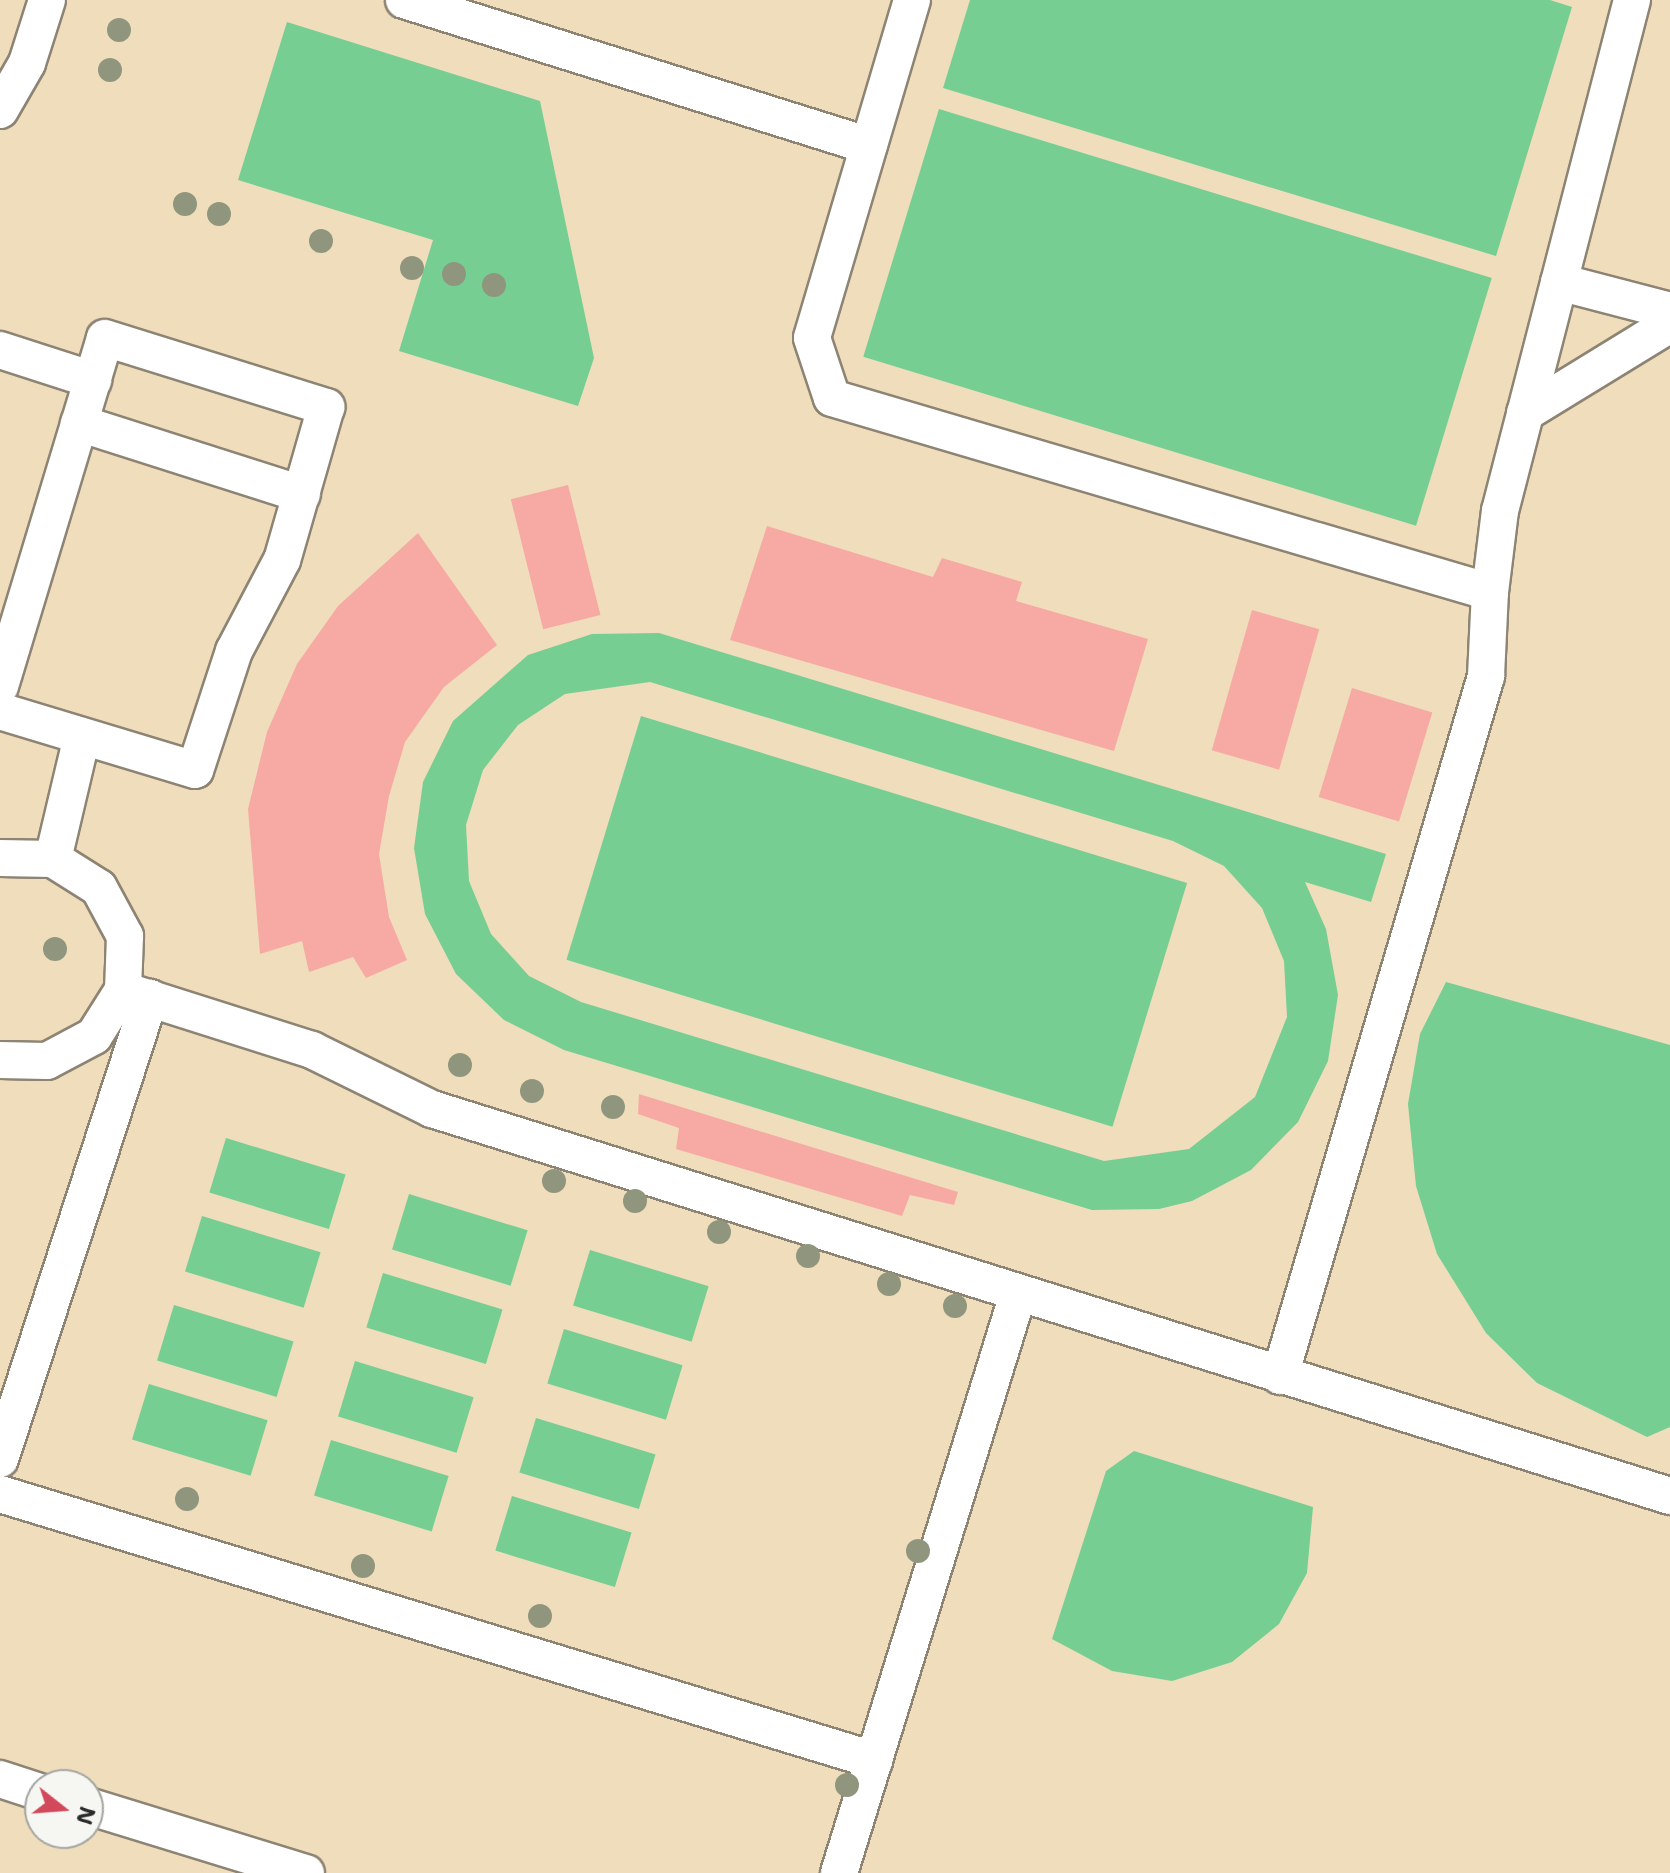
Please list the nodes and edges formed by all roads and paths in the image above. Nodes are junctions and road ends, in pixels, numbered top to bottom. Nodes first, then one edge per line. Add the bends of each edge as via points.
1 (47, 0) edge
2 (404, 0) edge
3 (912, 0) edge
4 (1632, 0) edge
5 (0, 110) edge
6 (869, 146) junction
7 (1559, 282) junction
8 (1670, 311) edge
9 (1670, 324) edge
10 (0, 350) edge
11 (93, 380) junction
12 (1525, 413) junction
13 (79, 423) junction
14 (302, 494) junction
15 (1490, 592) junction
16 (0, 686) edge
17 (0, 711) edge
18 (82, 736) junction
19 (0, 858) edge
20 (53, 859) junction
21 (136, 994) junction
22 (0, 1060) edge
23 (1018, 1294) junction
24 (1280, 1376) junction
25 (0, 1459) edge
26 (0, 1494) edge
27 (1670, 1496) edge
28 (874, 1760) junction
29 (0, 1779) edge
30 (24, 1787) edge
31 (104, 1811) edge
32 (306, 1873) edge
33 (839, 1873) edge

1 - 5 lane via 27,63
2 - 6 lane
3 - 6 lane
4 - 7 lane
6 - 15 lane via 812,338 832,398
7 - 8 lane
7 - 12 lane
9 - 12 lane
10 - 11 lane
11 - 13 lane
11 - 14 lane via 105,338 326,407
12 - 15 lane via 1500,511
13 - 14 lane
13 - 16 lane
14 - 18 lane via 282,560 234,651 195,770
15 - 24 lane via 1486,676
17 - 18 lane
18 - 20 lane
19 - 20 lane
20 - 21 lane via 99,888 118,924
21 - 22 lane via 94,1036 47,1061
21 - 23 lane via 312,1050 432,1109
21 - 25 lane
23 - 24 lane
23 - 28 lane
24 - 27 lane
26 - 28 lane
28 - 33 lane
29 - 30 lane
31 - 32 lane

